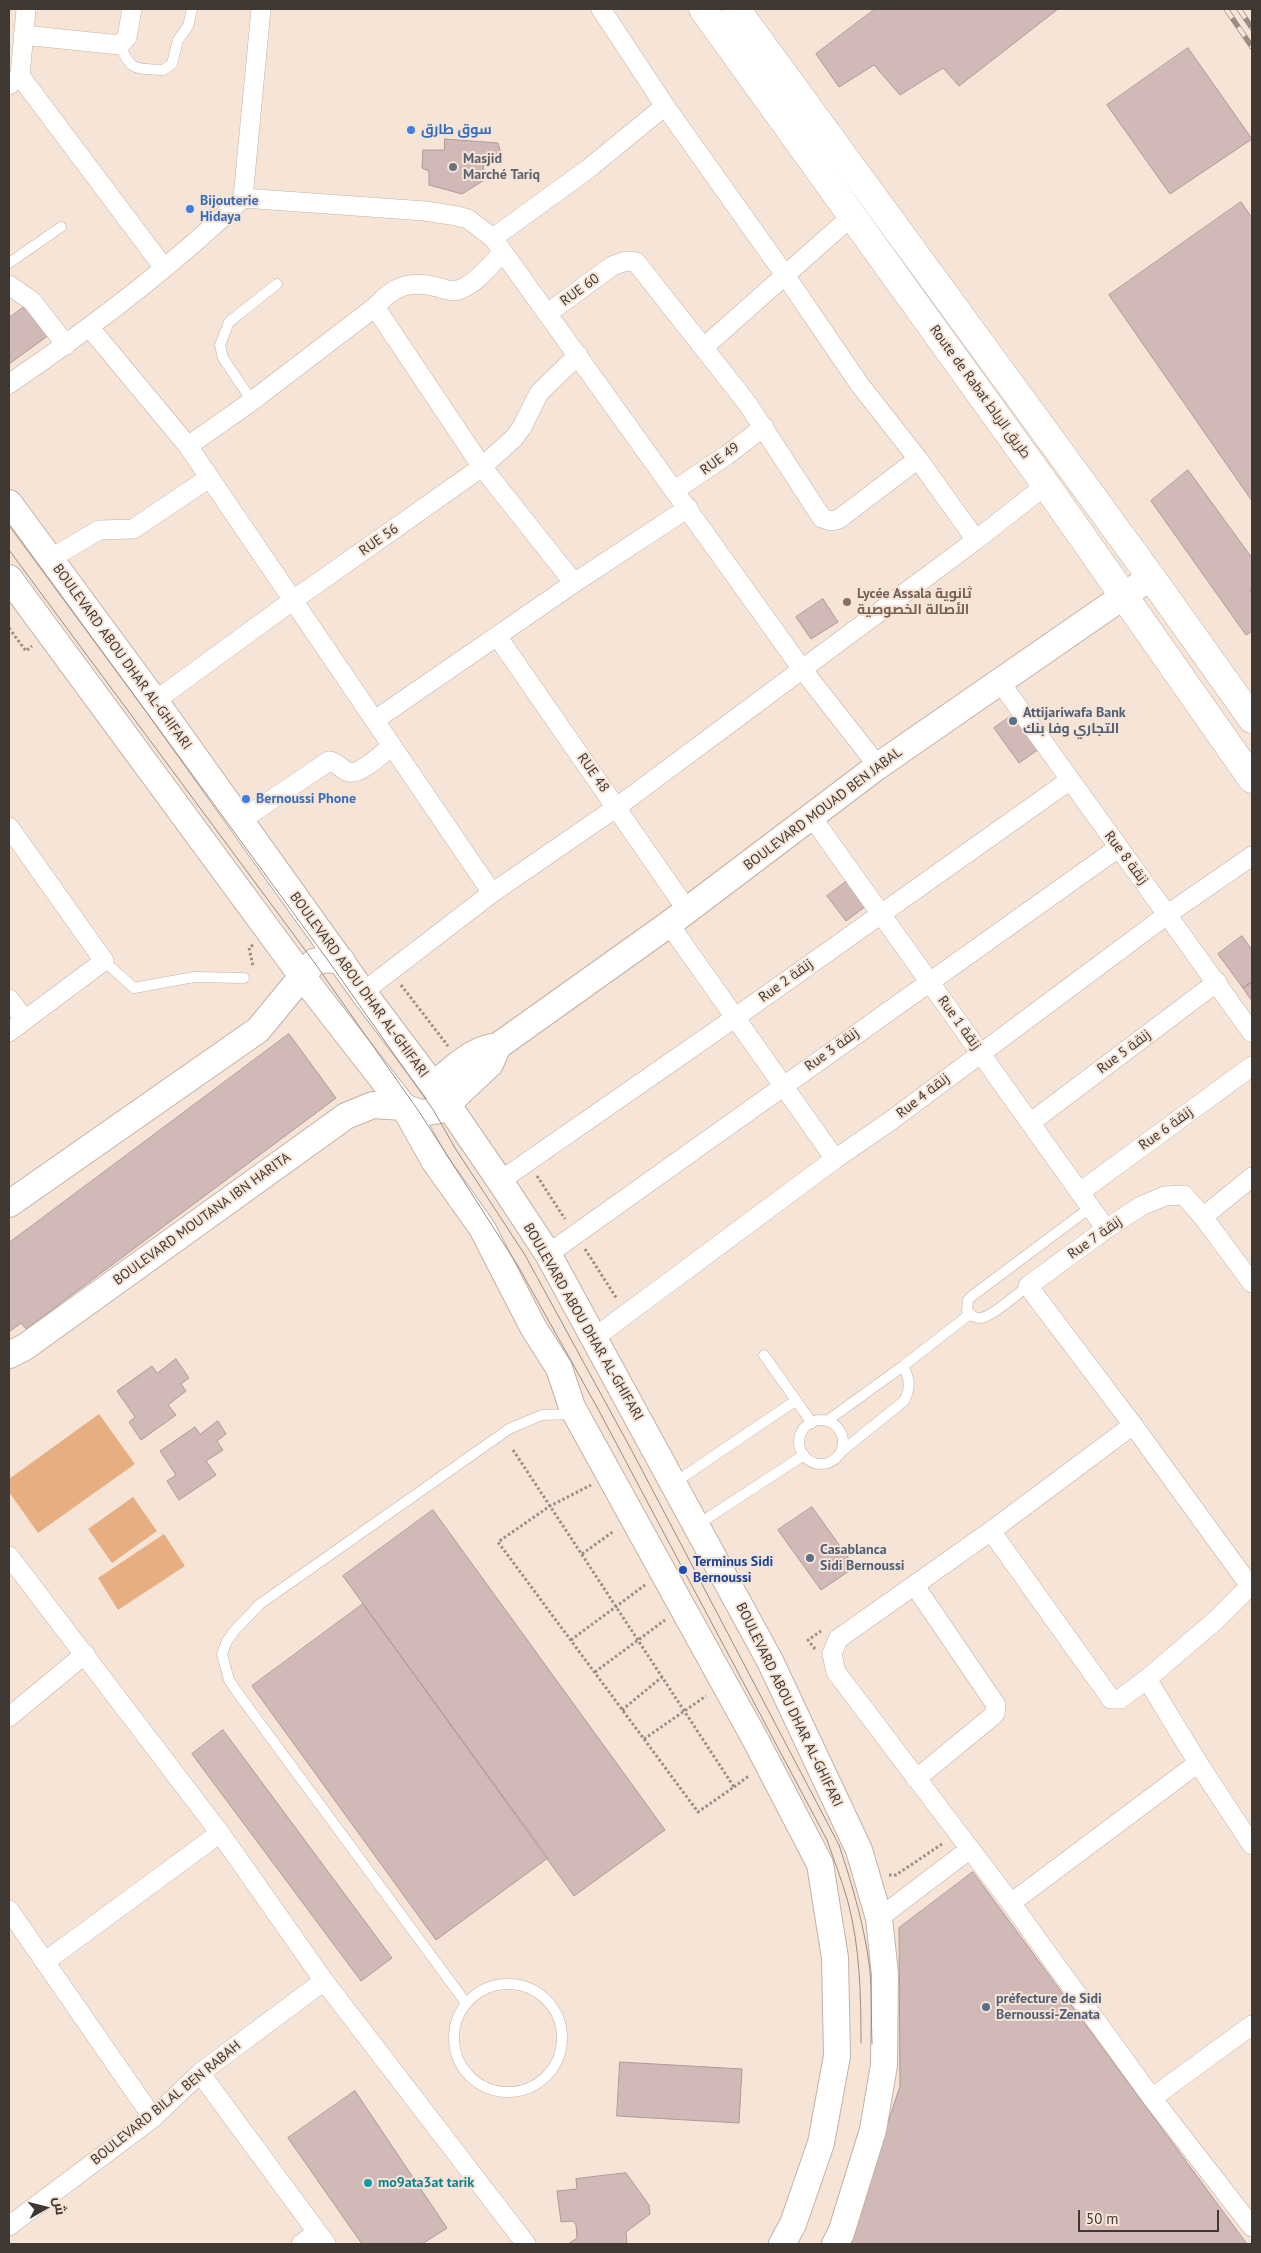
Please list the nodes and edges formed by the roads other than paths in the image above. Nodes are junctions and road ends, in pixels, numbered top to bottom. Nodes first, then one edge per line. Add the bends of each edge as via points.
1 (26, 9) edge
2 (132, 9) edge
3 (192, 9) edge
4 (261, 9) edge
5 (601, 9) edge
6 (703, 9) edge
7 (736, 9) edge
8 (24, 34) junction
9 (120, 45) junction
10 (14, 81) edge
11 (665, 106) junction
12 (243, 198) junction
13 (853, 215) junction
14 (61, 227) dead end
15 (498, 245) junction
16 (9, 263) edge
17 (164, 268) junction
18 (785, 274) junction
19 (278, 284) dead end
20 (9, 285) edge
21 (375, 307) junction
22 (548, 313) junction
23 (90, 328) junction
24 (66, 345) junction
25 (703, 348) junction
26 (578, 355) junction
27 (9, 384) edge
28 (252, 401) junction
29 (764, 427) junction
30 (188, 446) junction
31 (918, 459) junction
32 (482, 466) junction
33 (210, 478) junction
34 (1046, 484) junction
35 (675, 490) junction
36 (9, 503) edge
37 (688, 508) junction
38 (976, 540) junction
39 (50, 559) junction
40 (1151, 577) junction
41 (9, 578) edge
42 (574, 583) junction
43 (1124, 595) junction
44 (292, 601) junction
45 (497, 636) junction
46 (802, 668) junction
47 (1000, 682) junction
48 (155, 701) junction
49 (1252, 719) edge
50 (375, 720) junction
51 (392, 746) junction
52 (878, 766) junction
53 (1252, 779) edge
54 (1070, 780) junction
55 (617, 806) junction
56 (811, 816) junction
57 (240, 821) junction
58 (9, 827) edge
59 (1118, 848) junction
60 (1252, 856) edge
61 (492, 893) junction
62 (880, 913) junction
63 (1168, 914) junction
64 (678, 917) junction
65 (104, 960) junction
66 (342, 961) junction
67 (302, 976) junction
68 (244, 978) dead end
69 (930, 982) junction
70 (1217, 982) junction
71 (363, 992) junction
72 (9, 999) edge
73 (736, 1017) junction
74 (25, 1020) junction
75 (9, 1032) edge
76 (1252, 1033) edge
77 (980, 1052) junction
78 (1252, 1066) edge
79 (783, 1086) junction
80 (441, 1095) junction
81 (404, 1107) junction
82 (1030, 1122) junction
83 (834, 1159) junction
84 (1252, 1177) edge
85 (500, 1181) junction
86 (1085, 1200) junction
87 (9, 1204) edge
88 (1203, 1217) junction
89 (1106, 1229) junction
90 (548, 1254) junction
91 (1252, 1283) edge
92 (1028, 1286) junction
93 (970, 1314) junction
94 (594, 1338) junction
95 (9, 1355) edge
96 (764, 1355) dead end
97 (903, 1366) junction
98 (795, 1401) junction
99 (576, 1414) junction
100 (826, 1421) junction
101 (812, 1423) junction
102 (1133, 1425) junction
103 (842, 1451) junction
104 (804, 1455) junction
105 (674, 1483) junction
106 (697, 1525) junction
107 (991, 1531) junction
108 (9, 1556) edge
109 (1251, 1585) edge
110 (914, 1586) junction
111 (85, 1654) junction
112 (1147, 1679) junction
113 (9, 1717) edge
114 (1198, 1763) junction
115 (916, 1779) junction
116 (220, 1833) junction
117 (1252, 1845) edge
118 (970, 1849) junction
119 (1011, 1903) junction
120 (9, 1910) edge
121 (879, 1918) junction
122 (46, 1961) junction
123 (324, 1981) junction
124 (466, 2003) junction
125 (1252, 2025) edge
126 (200, 2072) junction
127 (1152, 2098) junction
128 (153, 2118) junction
129 (9, 2226) edge
130 (1252, 2227) edge
131 (322, 2238) edge
132 (301, 2244) edge
133 (526, 2244) edge
134 (782, 2244) edge
135 (835, 2244) edge

1 - 8 street
2 - 9 street via 127,37
3 - 9 lane via 188,26 178,40 172,64 163,70 135,68 127,62
4 - 12 street
5 - 11 street
6 - 13 main road, Route de Rabat طريق الرباط
7 - 40 main road
8 - 9 street
8 - 10 street
10 - 17 street
11 - 15 street
11 - 18 street
12 - 15 street via 442,213 468,219
12 - 17 street
13 - 18 street
13 - 34 main road, Route de Rabat طريق الرباط
14 - 16 lane
15 - 21 street via 464,288 451,291 420,284 401,286
15 - 22 street
17 - 23 street
18 - 25 street
18 - 31 street via 860,385
19 - 28 lane via 228,322 220,345 223,358
20 - 24 street via 32,301
21 - 28 street
21 - 32 street
22 - 25 street, RUE 60 via 612,266 626,261 636,262
22 - 26 street
23 - 24 street
23 - 30 street
24 - 27 street
25 - 29 street
26 - 32 street, RUE 56 via 539,393 514,438
26 - 35 street
28 - 30 street
29 - 31 street via 822,518 831,521 839,519
29 - 35 street, RUE 49
30 - 33 street
31 - 38 street
32 - 42 street
32 - 44 street, RUE 56
33 - 39 street via 133,529 99,530
33 - 44 street
34 - 38 street
34 - 43 main road, Route de Rabat طريق الرباط
35 - 37 street
36 - 39 street, BOULEVARD ABOU DHAR AL-GHIFARI
37 - 42 street
37 - 46 street
38 - 46 street
39 - 48 street, BOULEVARD ABOU DHAR AL-GHIFARI
40 - 43 street, BOULEVARD MOUAD BEN JABAL
40 - 49 main road
41 - 67 street
42 - 45 street
43 - 47 street, BOULEVARD MOUAD BEN JABAL
43 - 53 main road, Route de Rabat طريق الرباط
44 - 48 street, RUE 56
44 - 50 street
45 - 50 street
45 - 55 street, RUE 48
46 - 52 street
46 - 55 street
47 - 52 street, BOULEVARD MOUAD BEN JABAL
47 - 54 street, Rue 8 زنقة
48 - 57 street, BOULEVARD ABOU DHAR AL-GHIFARI
50 - 51 street
51 - 57 street via 362,770 352,772 329,760
51 - 61 street
52 - 56 street, BOULEVARD MOUAD BEN JABAL
54 - 59 street, Rue 8 زنقة
54 - 62 street, Rue 2 زنقة
55 - 61 street
55 - 64 street, RUE 48
56 - 62 street, Rue 1 زنقة
56 - 64 street, BOULEVARD MOUAD BEN JABAL
57 - 66 street, BOULEVARD ABOU DHAR AL-GHIFARI
58 - 65 street
59 - 63 street, Rue 8 زنقة
59 - 69 street, Rue 3 زنقة
60 - 63 street, Rue 4 زنقة
61 - 71 street
62 - 69 street, Rue 1 زنقة
62 - 73 street, Rue 2 زنقة
63 - 70 street, Rue 8 زنقة
63 - 77 street, Rue 4 زنقة
64 - 73 street, RUE 48
64 - 80 street, BOULEVARD MOUAD BEN JABAL via 498,1046 470,1054
65 - 68 lane via 134,988 194,976
65 - 74 street
66 - 67 street via 327,959 314,962
66 - 71 street, BOULEVARD ABOU DHAR AL-GHIFARI
67 - 81 street
67 - 87 street via 258,1030
69 - 77 street, Rue 1 زنقة
69 - 79 street, Rue 3 زنقة
70 - 76 street, Rue 8 زنقة
70 - 82 street, Rue 5 زنقة
71 - 80 street, BOULEVARD ABOU DHAR AL-GHIFARI
72 - 74 street
73 - 79 street, RUE 48
73 - 85 street, Rue 2 زنقة
74 - 75 street
77 - 82 street, Rue 1 زنقة
77 - 83 street, Rue 4 زنقة via 889,1122
78 - 86 street, Rue 6 زنقة
79 - 83 street, RUE 48
79 - 90 street, Rue 3 زنقة
80 - 81 street, BOULEVARD MOUTANA IBN HARITA via 442,1110 420,1112
80 - 85 street, BOULEVARD ABOU DHAR AL-GHIFARI
81 - 95 street, BOULEVARD MOUTANA IBN HARITA via 374,1105 346,1116 25,1347
81 - 99 street via 435,1162 482,1228 533,1328 559,1368
82 - 86 street, Rue 1 زنقة
83 - 94 street, Rue 4 زنقة
84 - 88 street
85 - 90 street, BOULEVARD ABOU DHAR AL-GHIFARI
86 - 89 street, Rue 1 زنقة
86 - 93 lane via 972,1296 967,1304
88 - 89 street, Rue 7 زنقة via 1184,1195 1164,1196
88 - 91 street
89 - 92 street, Rue 7 زنقة
90 - 94 street, BOULEVARD ABOU DHAR AL-GHIFARI
92 - 93 lane via 986,1317 977,1318
92 - 102 street
93 - 97 lane
94 - 105 street, BOULEVARD ABOU DHAR AL-GHIFARI
96 - 98 lane
97 - 100 lane
97 - 103 lane via 910,1381 904,1400
98 - 101 lane
98 - 105 lane
99 - 124 lane via 542,1415 509,1429 274,1592 235,1630 222,1654 229,1680 237,1692
99 - 134 street via 747,1724 820,1864 835,1958 837,2056 821,2143 793,2224
100 - 101 lane
100 - 103 lane via 839,1429
101 - 104 lane via 801,1434
102 - 107 street
102 - 109 street
103 - 104 lane via 824,1464 810,1461
104 - 106 lane
105 - 106 street, BOULEVARD ABOU DHAR AL-GHIFARI
106 - 121 street, BOULEVARD ABOU DHAR AL-GHIFARI via 770,1661 855,1841
107 - 110 street
107 - 112 street via 1111,1699 1120,1699
108 - 111 street
109 - 112 street
110 - 115 street via 997,1710
110 - 115 street via 838,1639 832,1654 836,1672
111 - 113 street
111 - 116 street
112 - 114 street
114 - 117 street
114 - 119 street
115 - 118 street
116 - 122 street
116 - 123 street
118 - 119 street
118 - 121 street
119 - 127 street
120 - 122 street
121 - 135 street, BOULEVARD ABOU DHAR AL-GHIFARI via 885,1974 884,2065 873,2130
122 - 128 street
123 - 126 street, BOULEVARD BILAL BEN RABAH
123 - 133 street
124 - 124 lane via 454,2034 455,2051 472,2080 503,2092 520,2091 535,2085 550,2073 559,2056 562,2038 559,2019 549,2003 535,1991 517,1984 498,1984 481,1991
125 - 127 street
126 - 128 street, BOULEVARD BILAL BEN RABAH
126 - 131 street
127 - 130 street
128 - 129 street, BOULEVARD BILAL BEN RABAH
131 - 132 street

